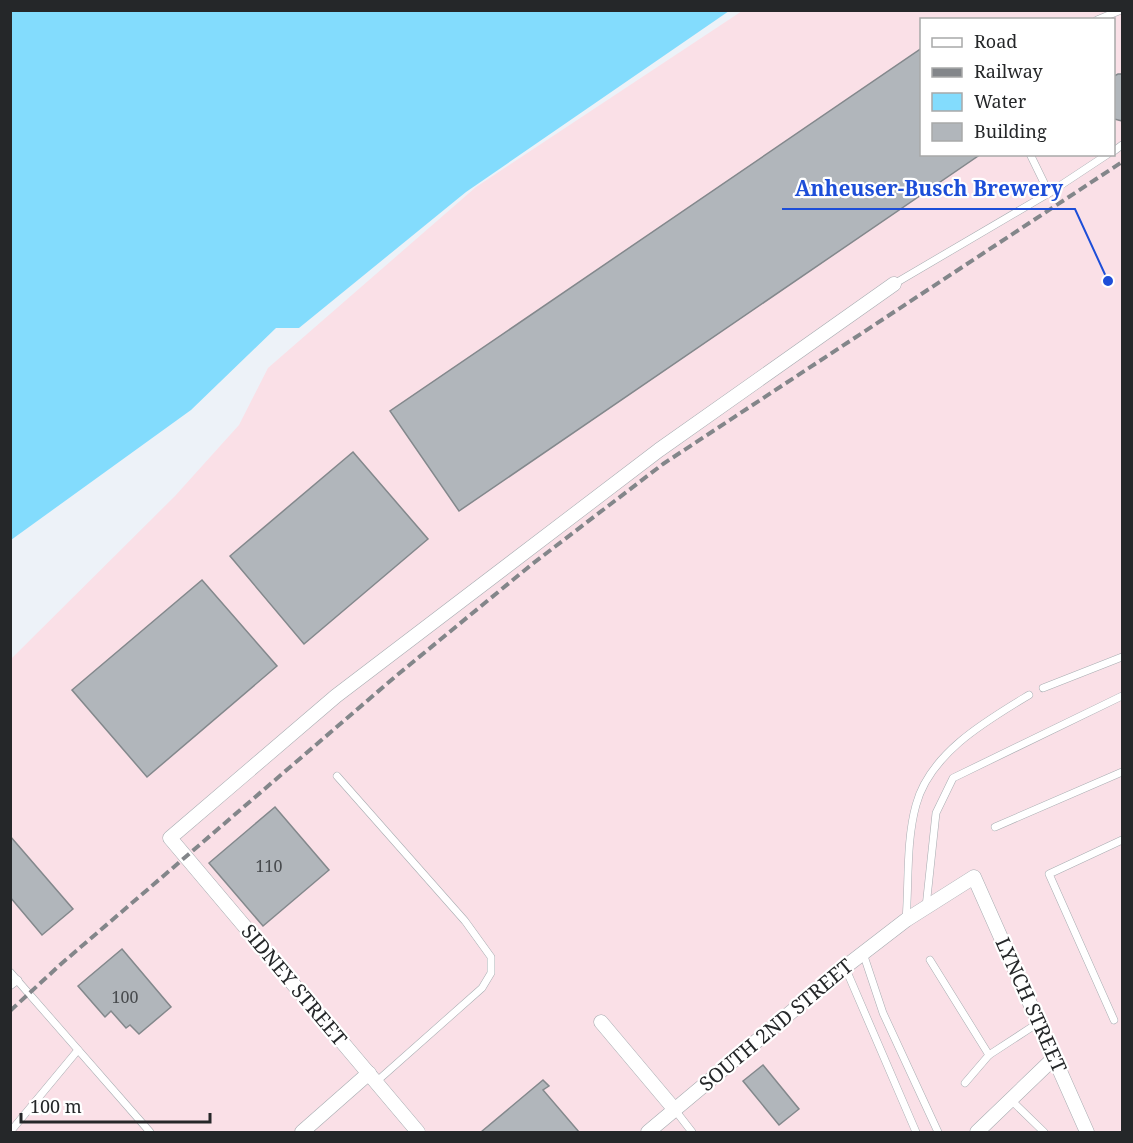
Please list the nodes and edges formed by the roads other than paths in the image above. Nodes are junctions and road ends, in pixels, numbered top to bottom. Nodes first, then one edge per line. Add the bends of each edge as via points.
1 (1121, 10) edge
2 (1102, 18) edge
3 (1031, 156) edge
4 (1105, 156) edge
5 (1049, 193) junction
6 (894, 284) joint
7 (1122, 657) edge
8 (1043, 688) dead end
9 (1029, 695) dead end
10 (1122, 696) edge
11 (1122, 772) edge
12 (338, 776) dead end
13 (995, 827) dead end
14 (1122, 840) edge
15 (974, 877) joint
16 (926, 909) junction
17 (906, 920) junction
18 (863, 953) junction
19 (930, 960) dead end
20 (845, 966) junction
21 (10, 972) edge
22 (18, 980) junction
23 (10, 986) edge
24 (1114, 1020) dead end
25 (601, 1022) dead end
26 (1038, 1023) junction
27 (78, 1050) junction
28 (988, 1055) junction
29 (1054, 1058) junction
30 (372, 1077) junction
31 (965, 1083) dead end
32 (1011, 1100) junction
33 (675, 1110) junction
34 (10, 1132) edge
35 (150, 1132) edge
36 (302, 1132) edge
37 (418, 1132) edge
38 (648, 1132) edge
39 (692, 1132) edge
40 (916, 1132) edge
41 (938, 1132) edge
42 (977, 1132) edge
43 (1044, 1132) edge
44 (1087, 1132) edge

1 - 2 lane
3 - 5 lane
4 - 5 lane
5 - 6 lane
6 - 30 street, SIDNEY STREET via 659,450 364,675 170,838
7 - 8 lane
9 - 17 lane via 990,718 930,775 916,804 911,829
10 - 16 lane via 953,778 936,813
11 - 13 lane
12 - 30 lane via 465,921 491,957 491,973 482,988 425,1040
14 - 24 lane via 1049,874
15 - 16 street, SOUTH 2ND STREET
15 - 26 street, LYNCH STREET
16 - 17 street, SOUTH 2ND STREET
17 - 18 street, SOUTH 2ND STREET
18 - 20 street, SOUTH 2ND STREET
18 - 41 lane via 883,1013
19 - 28 lane
20 - 33 street, SOUTH 2ND STREET
20 - 40 lane
21 - 22 lane
22 - 23 lane
22 - 27 lane
25 - 33 street
26 - 28 lane
26 - 29 street, LYNCH STREET
27 - 34 lane
27 - 35 lane
28 - 31 lane
29 - 32 street
29 - 44 street, LYNCH STREET
30 - 36 street
30 - 37 street, SIDNEY STREET
32 - 42 street
32 - 43 lane
33 - 38 street, SOUTH 2ND STREET
33 - 39 lane

